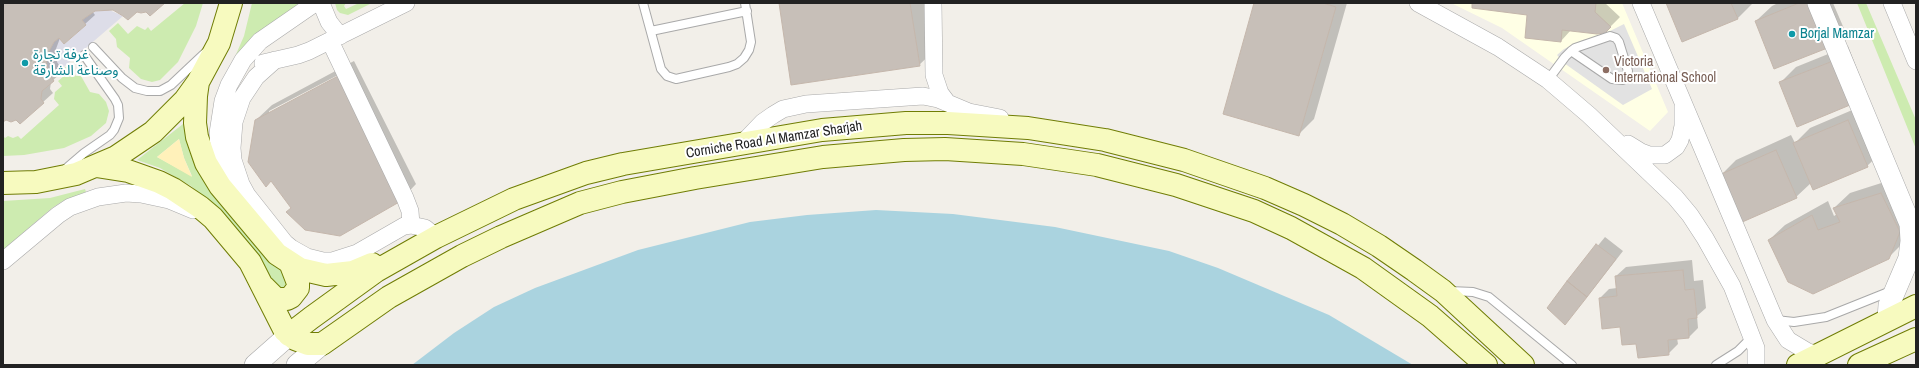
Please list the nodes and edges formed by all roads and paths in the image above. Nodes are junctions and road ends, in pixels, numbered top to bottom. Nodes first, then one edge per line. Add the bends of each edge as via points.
1 (231, 3) edge
2 (316, 3) edge
3 (321, 3) edge
4 (406, 3) edge
5 (643, 3) edge
6 (933, 3) edge
7 (1418, 3) edge
8 (1641, 3) edge
9 (1818, 3) edge
10 (1892, 3) edge
11 (746, 7) edge
12 (651, 31) junction
13 (335, 39) junction
14 (219, 43) junction
15 (93, 47) dead end
16 (1572, 51) junction
17 (84, 55) dead end
18 (102, 57) junction
19 (275, 60) junction
20 (1916, 61) edge
21 (93, 65) junction
22 (933, 65) junction
23 (236, 71) junction
24 (1548, 80) junction
25 (198, 82) junction
26 (915, 96) junction
27 (1683, 100) junction
28 (946, 101) junction
29 (1028, 128) junction
30 (1608, 134) junction
31 (741, 145) junction
32 (1671, 151) junction
33 (1704, 152) junction
34 (96, 166) junction
35 (56, 179) junction
36 (3, 183) edge
37 (1663, 184) junction
38 (230, 196) junction
39 (213, 218) junction
40 (411, 225) junction
41 (436, 237) junction
42 (410, 251) junction
43 (3, 261) edge
44 (291, 265) junction
45 (425, 276) junction
46 (264, 287) junction
47 (1895, 290) junction
48 (1443, 291) junction
49 (1916, 306) edge
50 (1888, 319) junction
51 (1775, 320) junction
52 (289, 335) junction
53 (1752, 336) junction
54 (1916, 339) edge
55 (322, 344) junction
56 (1819, 354) junction
57 (255, 365) edge
58 (297, 365) edge
59 (1486, 365) edge
60 (1523, 365) edge
61 (1572, 365) edge
62 (1716, 365) edge
63 (1756, 365) edge
64 (1798, 365) edge
65 (1860, 365) edge

1 - 14 main road
2 - 23 street via 260,41
3 - 13 street
4 - 13 street
5 - 12 lane
6 - 22 street
7 - 24 street via 1498,46
8 - 27 street
9 - 47 street via 1910,224 1912,241 1909,258
10 - 20 street
11 - 12 lane
11 - 12 lane via 751,42 749,50 737,64 729,67 680,79 671,78 663,73
13 - 19 street via 298,55
13 - 40 street via 405,198 410,211
14 - 18 lane via 171,85 153,92 141,90 130,84
14 - 25 main road
15 - 18 lane
16 - 16 lane via 1613,36 1619,42 1628,70 1627,76 1623,80 1612,79
16 - 24 lane
17 - 21 lane
18 - 21 lane
19 - 23 street
19 - 40 street via 256,77 242,98 234,122 232,148 241,184 279,236 291,248 306,257 323,261 349,256 398,228
21 - 35 lane via 115,99 119,111 117,124 110,135 74,161
22 - 26 street via 926,82
22 - 28 street via 936,84
23 - 38 street via 223,100 218,133 220,166
24 - 30 street
25 - 34 main road via 170,117 153,132 136,145
25 - 38 main road via 195,109 197,137 206,163
26 - 28 street
26 - 31 street via 794,106 763,122
27 - 32 street via 1683,126
27 - 33 street
28 - 29 street via 969,112 1003,119
29 - 31 main road, Corniche Road Al Mamzar Sharjah via 948,123 864,126 781,136
29 - 48 main road, Corniche Road Al Mamzar Sharjah via 1143,149 1265,188 1342,224
30 - 32 street via 1649,155
30 - 37 street
31 - 41 main road, Corniche Road Al Mamzar Sharjah via 630,163 586,173 514,199
32 - 33 street via 1688,147
32 - 37 street via 1662,166
33 - 51 street
34 - 35 main road
34 - 39 main road via 128,171 159,182 187,198
35 - 36 main road
37 - 53 street via 1690,215 1720,261
38 - 44 main road via 274,250
39 - 43 street via 156,196 126,193 98,197 58,215
39 - 46 main road via 250,262
40 - 41 street via 425,228
41 - 42 main road, Corniche Road Al Mamzar Sharjah
42 - 44 main road via 391,255 353,272 336,275 308,272
42 - 45 main road
42 - 52 main road, Corniche Road Al Mamzar Sharjah via 343,294
44 - 46 main road via 298,288 291,297 276,299
45 - 55 main road, Corniche Road Al Mamzar Sharjah via 389,297
45 - 59 main road, Corniche Road Al Mamzar Sharjah via 540,219 580,203 622,192 783,163 864,153 945,149 1023,154 1097,165 1176,184 1292,228 1352,261 1398,291 1452,333
46 - 52 main road via 280,323
47 - 50 street via 1888,308
47 - 51 lane via 1826,318 1794,322
48 - 60 main road, Corniche Road Al Mamzar Sharjah
48 - 61 lane via 1473,292 1489,297
49 - 50 main road
50 - 56 main road
51 - 56 street via 1788,340 1808,352
52 - 55 main road via 308,344
52 - 57 street, Corniche Road Al Mamzar Sharjah
53 - 62 lane via 1738,351
53 - 63 street via 1756,348
54 - 65 main road
55 - 58 street, Corniche Road Al Mamzar Sharjah
56 - 64 main road

